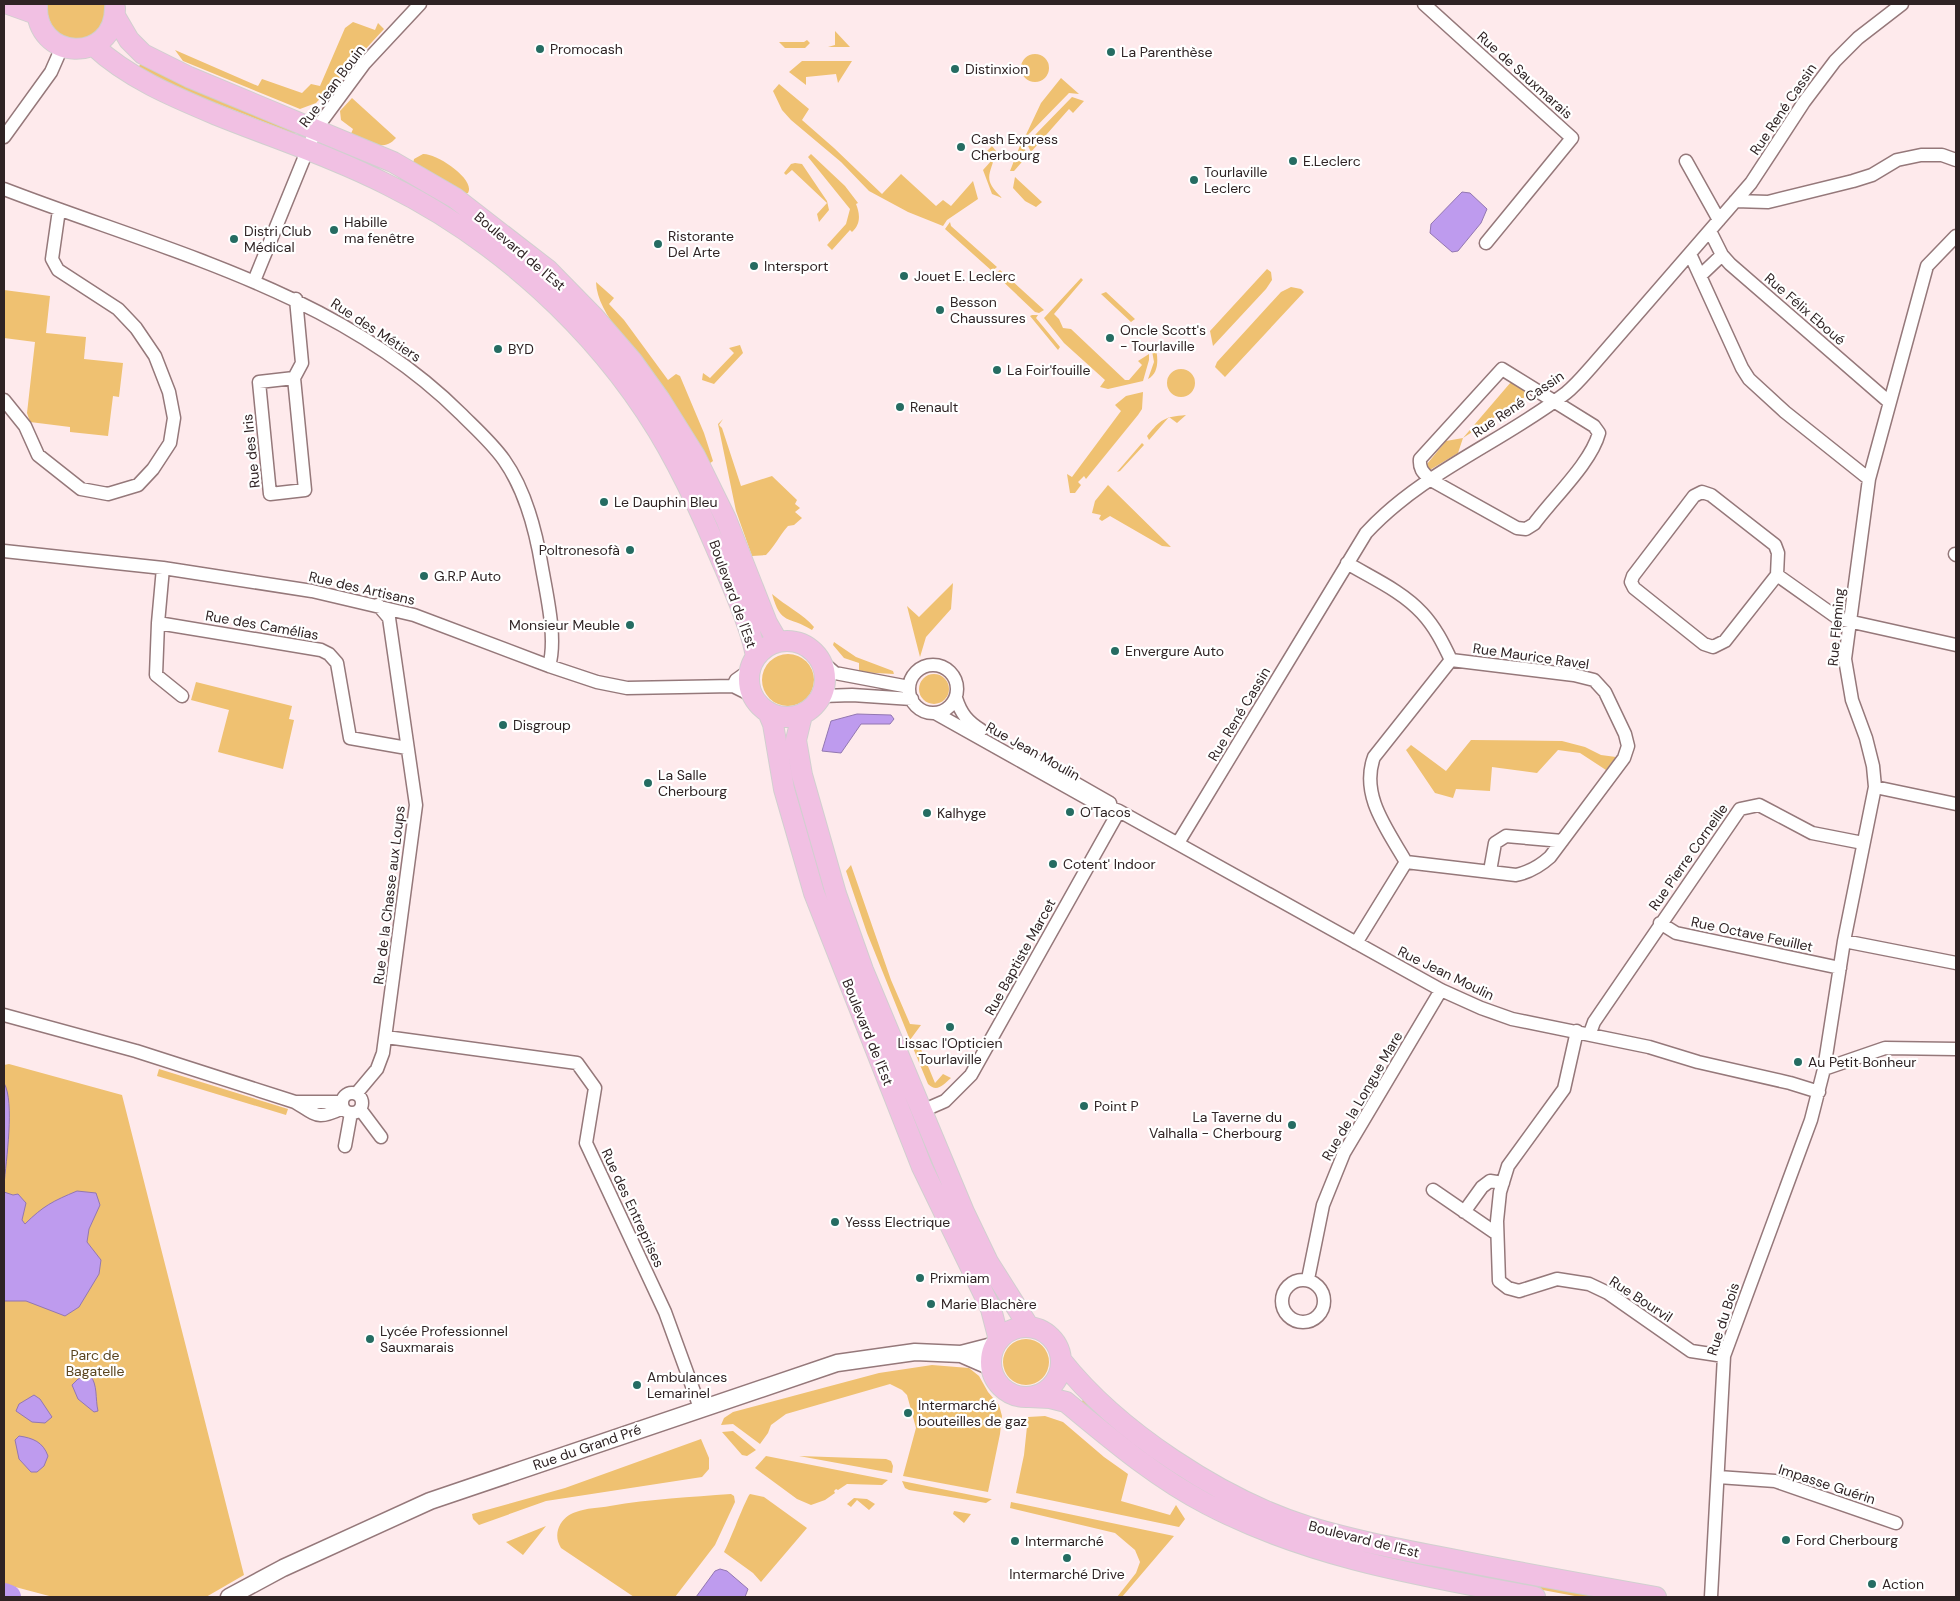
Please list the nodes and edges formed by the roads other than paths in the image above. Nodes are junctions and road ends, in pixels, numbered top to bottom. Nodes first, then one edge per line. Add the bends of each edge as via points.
1 (8, 4) edge
2 (420, 4) edge
3 (1424, 4) edge
4 (1902, 4) edge
5 (37, 9) edge
6 (115, 10) edge
7 (94, 46) junction
8 (62, 47) junction
9 (316, 129) junction
10 (4, 137) edge
11 (306, 151) junction
12 (1956, 160) edge
13 (1686, 161) dead end
14 (4, 189) edge
15 (1735, 201) junction
16 (59, 210) junction
17 (1719, 220) junction
18 (1710, 231) junction
19 (1956, 236) edge
20 (1486, 243) dead end
21 (1690, 254) junction
22 (1722, 255) junction
23 (1701, 275) junction
24 (254, 281) junction
25 (296, 299) junction
26 (294, 378) junction
27 (4, 400) edge
28 (1554, 401) junction
29 (1889, 402) junction
30 (1869, 479) junction
31 (1432, 480) junction
32 (4, 551) edge
33 (1347, 563) junction
34 (163, 568) junction
35 (1778, 574) junction
36 (378, 604) junction
37 (158, 623) junction
38 (1849, 623) junction
39 (778, 642) junction
40 (1956, 645) edge
41 (1451, 660) junction
42 (821, 661) junction
43 (753, 664) junction
44 (549, 666) junction
45 (733, 686) junction
46 (911, 693) junction
47 (182, 696) dead end
48 (753, 696) junction
49 (822, 696) junction
50 (956, 698) junction
51 (768, 712) junction
52 (935, 713) junction
53 (802, 715) junction
54 (407, 748) junction
55 (1875, 787) junction
56 (1956, 804) edge
57 (1119, 811) junction
58 (1562, 841) junction
59 (1178, 843) junction
60 (1863, 843) junction
61 (1406, 862) junction
62 (1490, 872) junction
63 (1660, 923) junction
64 (1844, 941) junction
65 (1356, 943) junction
66 (1956, 964) edge
67 (1840, 968) junction
68 (1441, 990) junction
69 (4, 1015) edge
70 (1577, 1032) junction
71 (1590, 1033) junction
72 (386, 1037) junction
73 (1956, 1049) edge
74 (1824, 1069) junction
75 (1818, 1092) junction
76 (349, 1108) junction
77 (922, 1111) junction
78 (381, 1137) dead end
79 (345, 1146) dead end
80 (1502, 1183) junction
81 (1432, 1190) dead end
82 (1464, 1212) junction
83 (1497, 1234) junction
84 (1308, 1280) dead end
85 (1029, 1327) junction
86 (998, 1342) junction
87 (961, 1354) junction
88 (1724, 1356) junction
89 (1061, 1360) junction
90 (991, 1367) junction
91 (1029, 1397) junction
92 (700, 1408) junction
93 (1718, 1477) junction
94 (1896, 1523) dead end
95 (229, 1597) edge
96 (1535, 1597) edge
97 (1656, 1597) edge
98 (1712, 1597) edge

1 - 5 main road
2 - 9 street, Rue Jean Bouin via 364,64
3 - 20 street, Rue de Sauxmarais via 1572,138
4 - 15 street, Rue René Cassin via 1858,38 1835,61
5 - 8 main road via 45,34
6 - 7 main road via 111,28
6 - 9 main road, Boulevard de l'Est via 129,40 143,54 189,77
7 - 8 main road via 83,49
7 - 11 main road, Boulevard de l'Est via 114,64 180,100
8 - 10 street via 52,72
9 - 11 street, Rue Jean Bouin
9 - 39 main road, Boulevard de l'Est via 393,162 456,198 548,270 594,317 632,361 695,456 726,519 766,623
11 - 24 street, Rue Jean Bouin
11 - 43 main road, Boulevard de l'Est via 388,185 441,215 492,250 539,289 584,333 643,408 693,496 729,577
12 - 15 street via 1942,155 1921,155 1897,160 1872,175 1834,186 1768,202
13 - 17 street
14 - 16 street, Rue des Métiers
15 - 17 street, Rue René Cassin
16 - 24 street, Rue des Métiers
16 - 27 street via 52,259 58,270 118,308 155,356 169,392 174,418 170,443 154,469 138,485 108,494 81,490 38,455 25,426
17 - 18 street, Rue René Cassin
18 - 21 street, Rue René Cassin
18 - 22 street, Rue Félix Eboué
19 - 29 street, Rue Fleming via 1927,266
21 - 23 street
21 - 28 street, Rue René Cassin via 1593,366 1568,392
22 - 23 street
22 - 29 street, Rue Félix Eboué
23 - 30 street via 1749,379
24 - 25 street, Rue des Métiers
25 - 26 street, Rue des Iris via 302,363
25 - 44 street, Rue des Métiers via 341,323 410,368 444,397 504,460 536,533 553,652
26 - 26 street, Rue des Iris via 259,382 270,494 305,490
28 - 31 street, Rue René Cassin
28 - 31 street via 1502,369 1420,459 1421,471
28 - 31 street via 1594,426 1599,433 1596,444 1534,524 1517,528
29 - 30 street, Rue Fleming
30 - 38 street, Rue Fleming
31 - 33 street, Rue René Cassin via 1382,516 1366,533
32 - 34 street, Rue des Artisans
33 - 41 street via 1421,611
33 - 59 street, Rue René Cassin
34 - 36 street, Rue des Artisans
34 - 37 street
35 - 35 street via 1725,641 1713,647 1704,644 1634,588 1631,582 1694,496 1702,492 1711,494 1775,545
35 - 38 street via 1833,616
36 - 44 street, Rue des Artisans
36 - 54 street, Rue de la Chasse aux Loups via 388,618
37 - 47 street via 156,675
37 - 54 street, Rue des Camélias via 321,650 329,654 337,663 350,738
38 - 40 street
38 - 55 street, Rue Fleming via 1845,659 1847,674 1873,766
39 - 42 main road via 803,644
39 - 43 main road via 762,650
41 - 58 street, Rue Maurice Ravel via 1574,675 1594,680 1605,692 1622,722 1628,746 1624,758
41 - 61 street via 1374,757 1370,768 1368,783 1372,800
42 - 46 street, Rue Jean Moulin via 836,673
42 - 49 main road via 826,684
43 - 45 street
43 - 48 main road via 749,683
44 - 45 street, Rue des Artisans via 627,688
45 - 48 street, Rue des Artisans
46 - 49 street, Rue Jean Moulin
46 - 50 street, Rue Jean Moulin via 913,676 920,669 938,666 951,672 955,679 958,686
46 - 52 street, Rue Jean Moulin via 919,708
48 - 51 main road
49 - 53 main road
50 - 52 street via 948,708
50 - 57 street, Rue Jean Moulin via 968,722 1103,797
51 - 53 main road via 790,718
51 - 86 main road, Boulevard de l'Est via 784,789 814,893 922,1166 991,1309
52 - 57 street, Rue Jean Moulin via 1092,801
53 - 77 main road, Boulevard de l'Est via 796,740 813,819 863,970
54 - 72 street, Rue de la Chasse aux Loups via 416,805
55 - 56 street
55 - 60 street, Rue Fleming
57 - 59 street, Rue Jean Moulin
57 - 77 street, Rue Baptiste Marcet via 971,1074 945,1100
58 - 62 street, Rue Maurice Ravel via 1540,866 1528,872 1516,875
58 - 62 street via 1506,836 1495,843
59 - 65 street, Rue Jean Moulin
60 - 63 street, Rue Pierre Corneille via 1812,833 1759,805 1746,807 1733,816
60 - 64 street, Rue Fleming
61 - 62 street, Rue Maurice Ravel
61 - 65 street
63 - 67 street, Rue Octave Feuillet via 1676,933
63 - 71 street, Rue Pierre Corneille via 1594,1022
64 - 66 street
64 - 67 street, Rue Fleming
65 - 68 street, Rue Jean Moulin
67 - 74 street, Rue Fleming
68 - 70 street, Rue Jean Moulin via 1500,1015
68 - 84 street, Rue de la Longue Mare via 1344,1153 1323,1205
69 - 76 street via 136,1051 295,1102 322,1117
70 - 71 street, Rue Jean Moulin
70 - 80 street, Rue Bourvil via 1564,1089 1508,1166
71 - 75 street, Rue Jean Moulin
72 - 76 street, Rue de la Chasse aux Loups via 377,1069 356,1094 362,1102
72 - 92 street, Rue des Entreprises via 576,1063 595,1088 586,1144 665,1312
73 - 74 street via 1885,1048
74 - 75 street, Rue Fleming
75 - 88 street, Rue du Bois
76 - 78 street
76 - 79 street
77 - 85 main road, Boulevard de l'Est via 977,1242
80 - 82 street via 1490,1181 1482,1187
80 - 83 street, Rue Bourvil
81 - 82 street
82 - 83 street
83 - 88 street, Rue Bourvil via 1499,1281 1508,1288 1519,1291 1556,1279 1589,1284 1608,1293 1691,1351
85 - 86 main road via 1013,1330
85 - 89 main road via 1048,1334
86 - 87 street, Rue du Grand Pré
86 - 90 main road
87 - 90 street, Rue du Grand Pré
87 - 92 street, Rue du Grand Pré via 916,1352 837,1363
88 - 93 street, Rue du Bois
89 - 91 main road via 1059,1375 1050,1388
89 - 97 main road, Boulevard de l'Est via 1082,1384 1160,1450 1218,1488 1274,1514 1344,1537 1394,1548
90 - 91 main road via 1001,1387 1014,1395
91 - 96 main road, Boulevard de l'Est via 1066,1402 1148,1469 1206,1504 1262,1531 1375,1566
92 - 95 street, Rue du Grand Pré via 430,1501 283,1568
93 - 94 street, Impasse Guérin via 1775,1481
93 - 98 street, Rue du Bois

